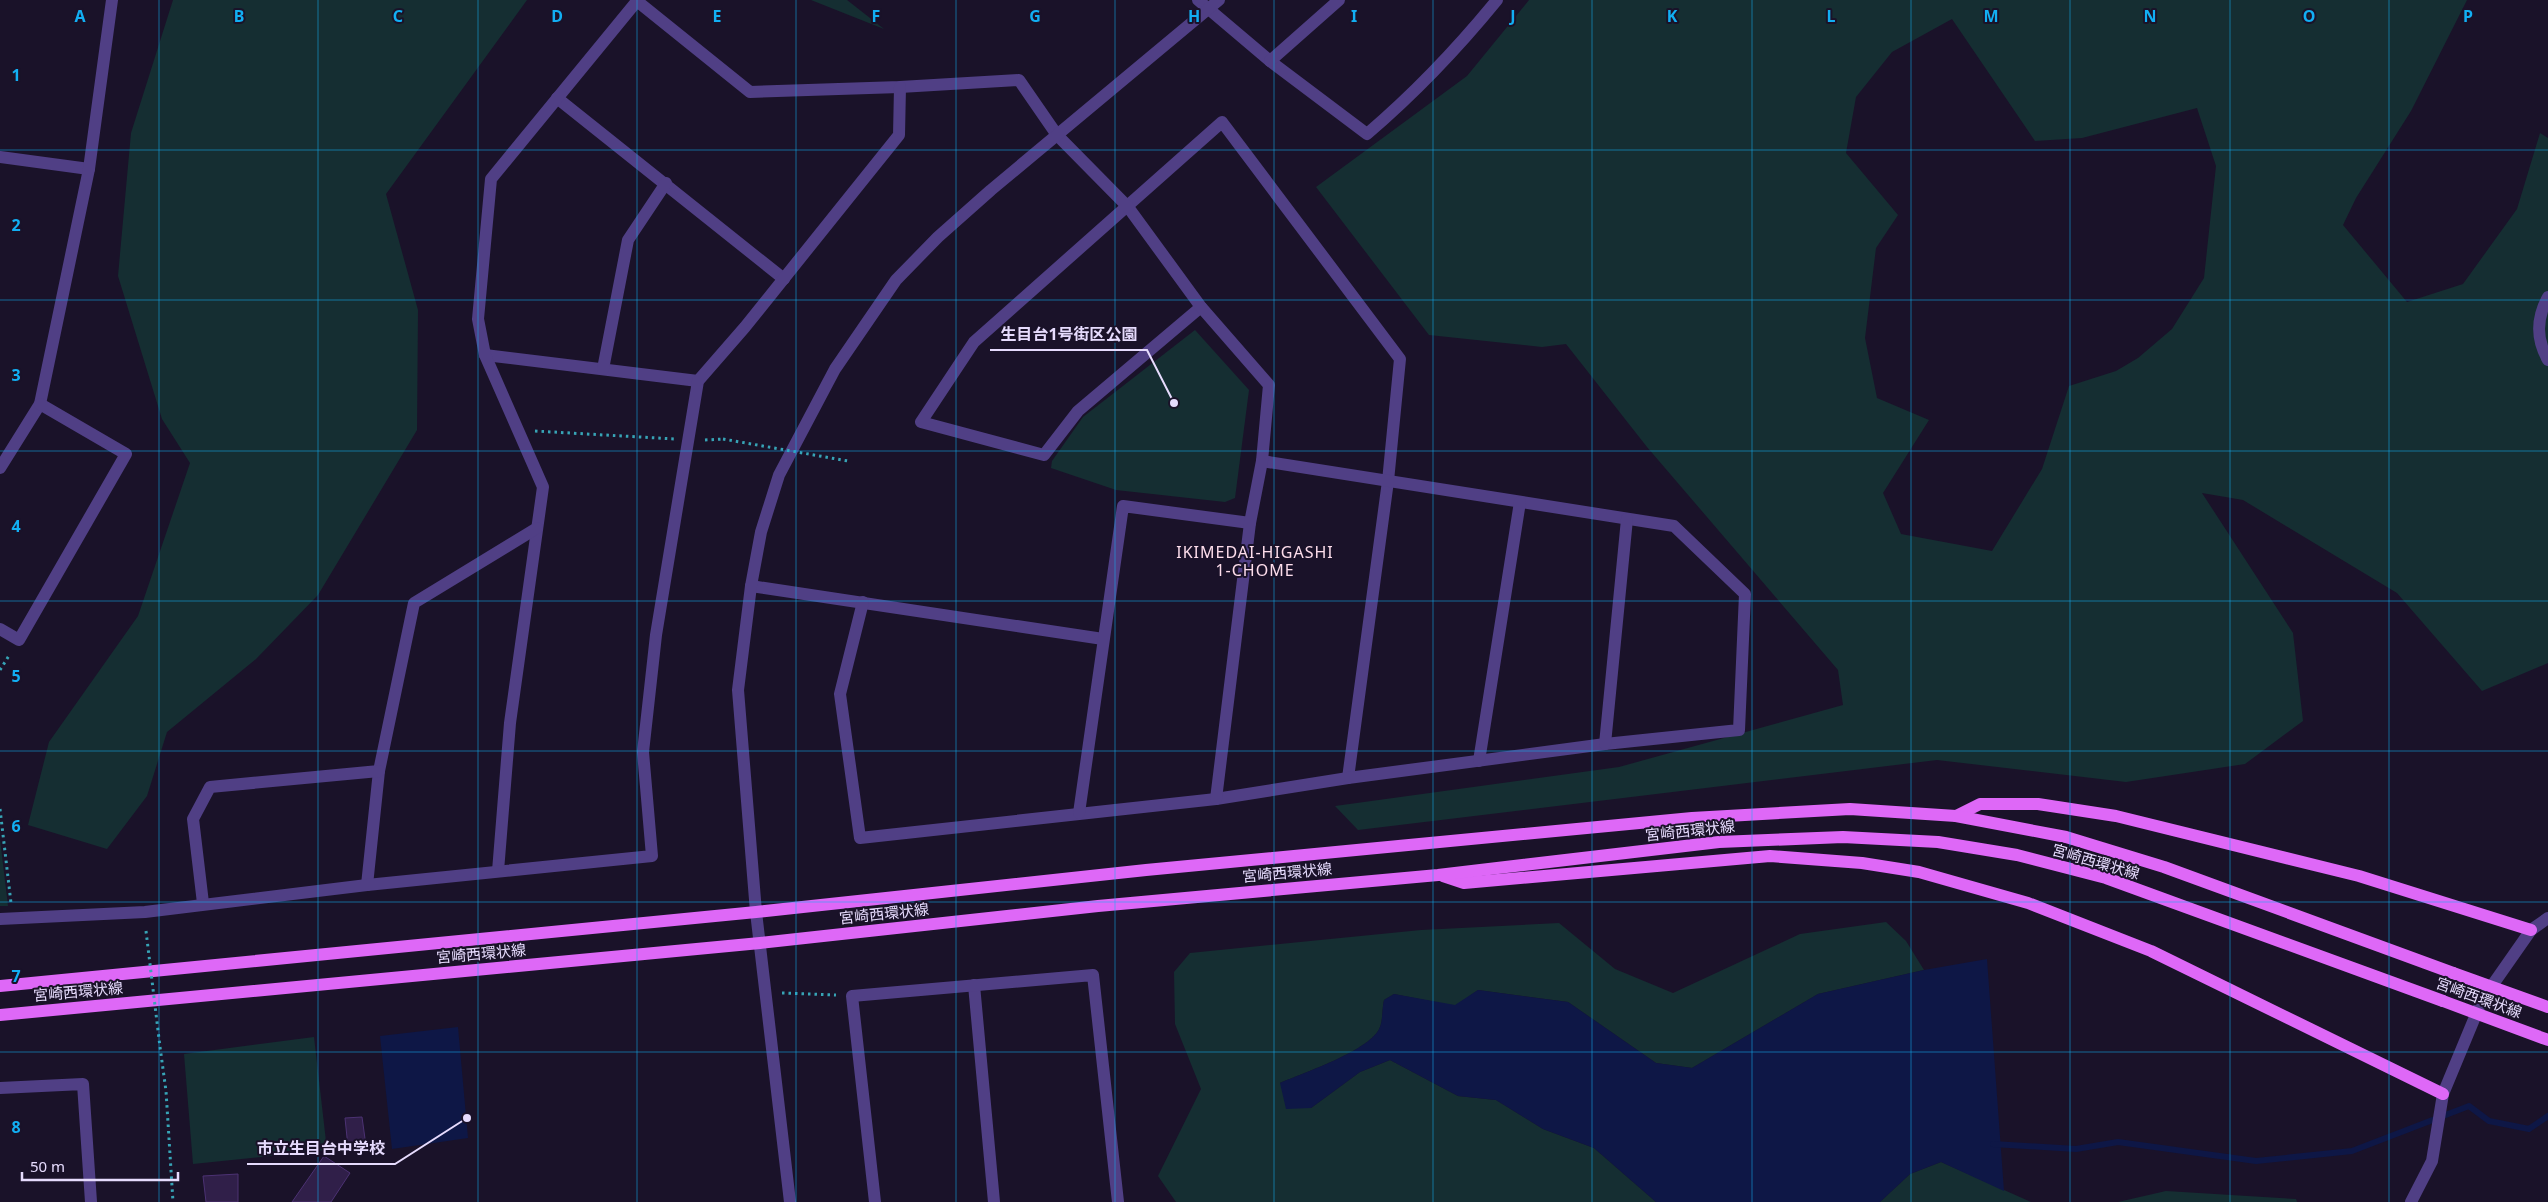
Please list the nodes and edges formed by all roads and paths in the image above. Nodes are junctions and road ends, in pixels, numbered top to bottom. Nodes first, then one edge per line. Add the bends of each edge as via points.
1 (112, 0) edge
2 (1198, 0) edge
3 (1219, 0) edge
4 (1339, 0) edge
5 (1497, 0) edge
6 (1208, 10) junction
7 (1270, 61) junction
8 (900, 88) junction
9 (557, 98) junction
10 (1057, 135) junction
11 (0, 157) edge
12 (89, 169) junction
13 (666, 183) junction
14 (1128, 207) junction
15 (784, 279) junction
16 (2548, 298) edge
17 (1201, 307) junction
18 (485, 355) junction
19 (2548, 360) edge
20 (603, 369) junction
21 (698, 381) junction
22 (40, 404) junction
23 (517, 429) junction
24 (689, 440) junction
25 (848, 461) dead end
26 (1262, 461) junction
27 (0, 468) edge
28 (1388, 481) junction
29 (1520, 502) junction
30 (1627, 519) junction
31 (1250, 523) junction
32 (537, 528) junction
33 (751, 586) junction
34 (863, 602) junction
35 (0, 628) edge
36 (1103, 639) junction
37 (1605, 744) junction
38 (1479, 761) junction
39 (378, 771) junction
40 (1348, 778) junction
41 (1216, 799) junction
42 (0, 810) edge
43 (1079, 813) junction
44 (1956, 816) junction
45 (498, 871) junction
46 (1438, 875) junction
47 (367, 885) junction
48 (203, 903) junction
49 (11, 906) dead end
50 (756, 912) junction
51 (2548, 918) edge
52 (0, 919) edge
53 (2531, 930) junction
54 (146, 931) dead end
55 (760, 943) junction
56 (974, 985) junction
57 (0, 986) edge
58 (767, 992) junction
59 (852, 996) junction
60 (2548, 1007) edge
61 (0, 1015) edge
62 (2548, 1040) edge
63 (0, 1088) edge
64 (2443, 1094) junction
65 (91, 1202) edge
66 (173, 1202) edge
67 (790, 1202) edge
68 (875, 1202) edge
69 (994, 1202) edge
70 (1118, 1202) edge
71 (2411, 1202) edge

1 - 12 street
2 - 6 street
3 - 6 street
4 - 7 street
5 - 7 street via 1413,94 1367,134
6 - 7 street
6 - 10 street
8 - 9 street via 750,92 637,1
8 - 10 street via 1019,80
8 - 15 street via 899,135
9 - 13 street
9 - 18 street via 491,179 478,319
10 - 14 street
10 - 33 street via 945,231 896,280 835,369 780,475 761,532
11 - 12 street
12 - 22 street
13 - 15 street
13 - 20 street via 628,240
14 - 17 street
14 - 17 street via 974,342 921,422 1044,455 1078,411
14 - 28 street via 1222,122 1400,359
15 - 21 street
16 - 19 street via 2539,314 2539,340
17 - 26 street via 1269,385
18 - 20 street
18 - 23 street
20 - 21 street
21 - 24 street
22 - 27 street
22 - 35 street via 126,454 19,640
23 - 24 path
23 - 32 street via 543,487
24 - 25 path, bridge via 723,439
24 - 45 street via 656,634 644,752 652,856
26 - 28 street
26 - 31 street
28 - 29 street
28 - 40 street
29 - 30 street
29 - 38 street
30 - 37 street
30 - 37 street via 1674,526 1745,594 1739,730
31 - 36 street via 1123,506
31 - 41 street
32 - 39 street via 414,604
32 - 45 street via 510,723
33 - 34 street
33 - 50 street via 738,690
34 - 36 street
34 - 43 street via 840,694 860,838
36 - 43 street
37 - 38 street
38 - 40 street
39 - 47 street
39 - 48 street via 210,787 193,819
40 - 41 street
41 - 43 street
42 - 49 path
44 - 50 main road, 宮崎西環状線 via 1850,809 1692,818 1146,870
44 - 53 main road via 1980,804 2038,804 2116,816 2359,876
44 - 60 main road, 宮崎西環状線, bridge via 2066,837 2164,867
45 - 47 street
46 - 55 main road, 宮崎西環状線 via 1098,906
46 - 62 main road, 宮崎西環状線, bridge via 1719,842 1843,837 1938,842 2017,855 2106,878
46 - 64 main road via 1464,883 1770,856 1862,863 1919,872 2028,902 2151,951
47 - 48 street
48 - 52 street via 145,912
50 - 55 street
50 - 57 main road, 宮崎西環状線
51 - 53 street
53 - 64 street via 2482,1000
54 - 66 path, bridge via 166,1091
55 - 58 street
55 - 61 main road, 宮崎西環状線
56 - 59 street
56 - 69 street
56 - 70 street via 1093,975
58 - 59 path
58 - 67 street
59 - 68 street
63 - 65 street via 83,1084
64 - 71 street via 2432,1162

